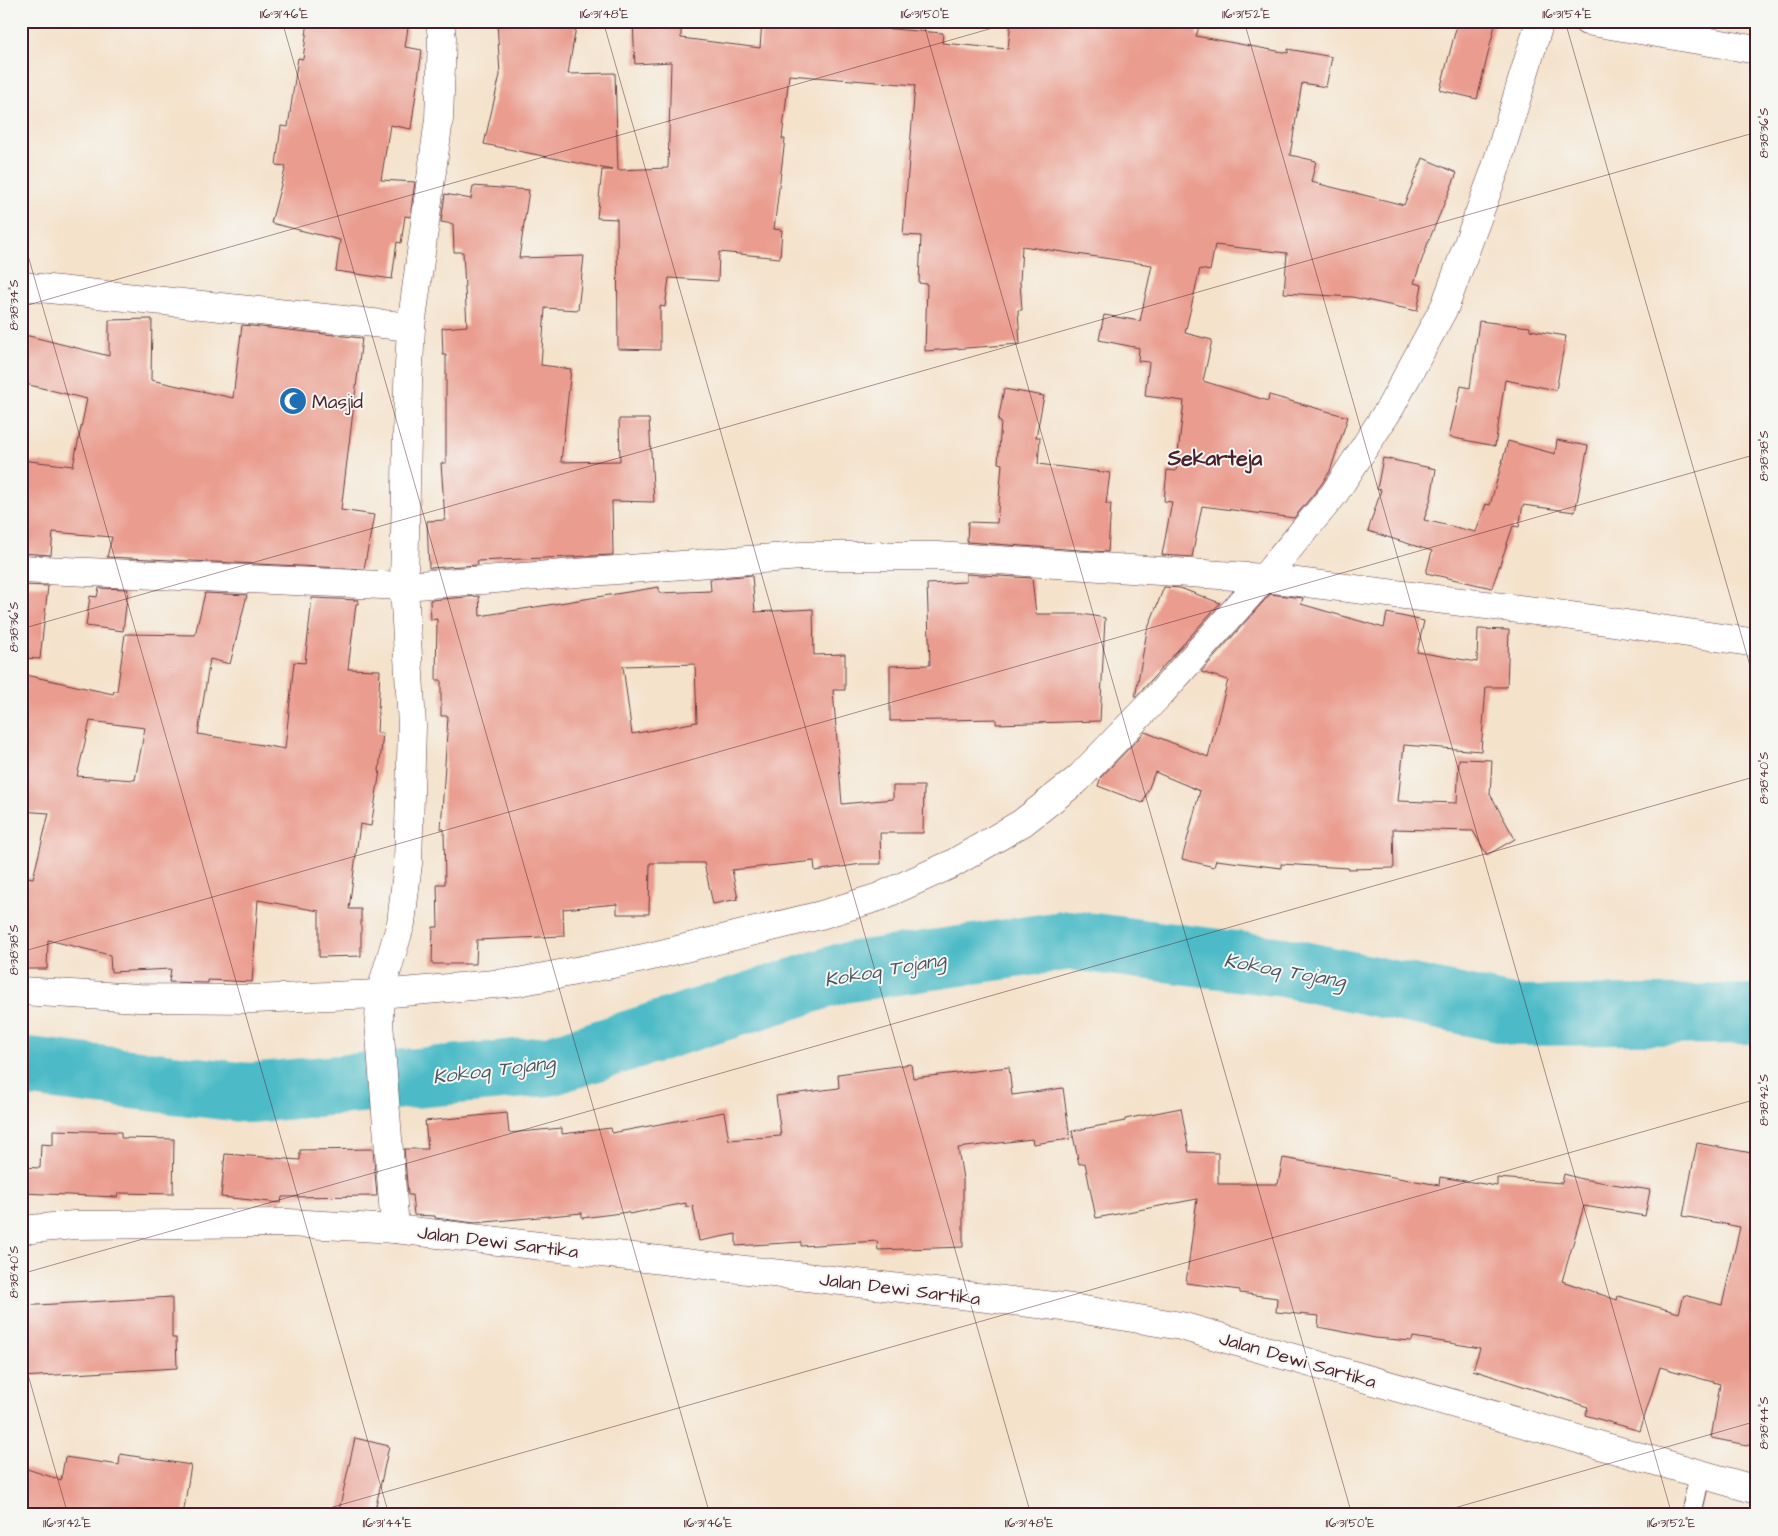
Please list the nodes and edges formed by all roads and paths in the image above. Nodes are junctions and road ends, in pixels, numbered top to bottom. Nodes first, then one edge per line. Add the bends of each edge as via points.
1 (440, 21) edge
2 (1540, 21) edge
3 (1587, 21) edge
4 (1757, 50) edge
5 (21, 286) edge
6 (411, 328) junction
7 (21, 568) edge
8 (1264, 578) junction
9 (404, 586) junction
10 (1757, 643) edge
11 (21, 991) edge
12 (380, 994) junction
13 (395, 1229) junction
14 (21, 1230) edge
15 (1700, 1475) junction
16 (1757, 1490) edge
17 (1691, 1515) edge

1 - 6 street via 439,119
2 - 8 street via 1495,170 1444,306 1390,408 1334,494
3 - 4 street
5 - 6 street
6 - 9 street via 405,451
7 - 9 street
8 - 9 street via 938,556 849,555 791,556
8 - 10 street via 1551,613
8 - 12 street via 1161,693 1078,779 1022,823 952,864 879,896 830,912 644,958 518,982
9 - 12 street via 412,726 408,863 400,924
11 - 12 street via 139,998 253,999
12 - 13 street via 378,1022
13 - 14 street, Jalan Dewi Sartika via 258,1223
13 - 15 street, Jalan Dewi Sartika via 1072,1308 1181,1326
15 - 16 street, Jalan Dewi Sartika
15 - 17 lane

